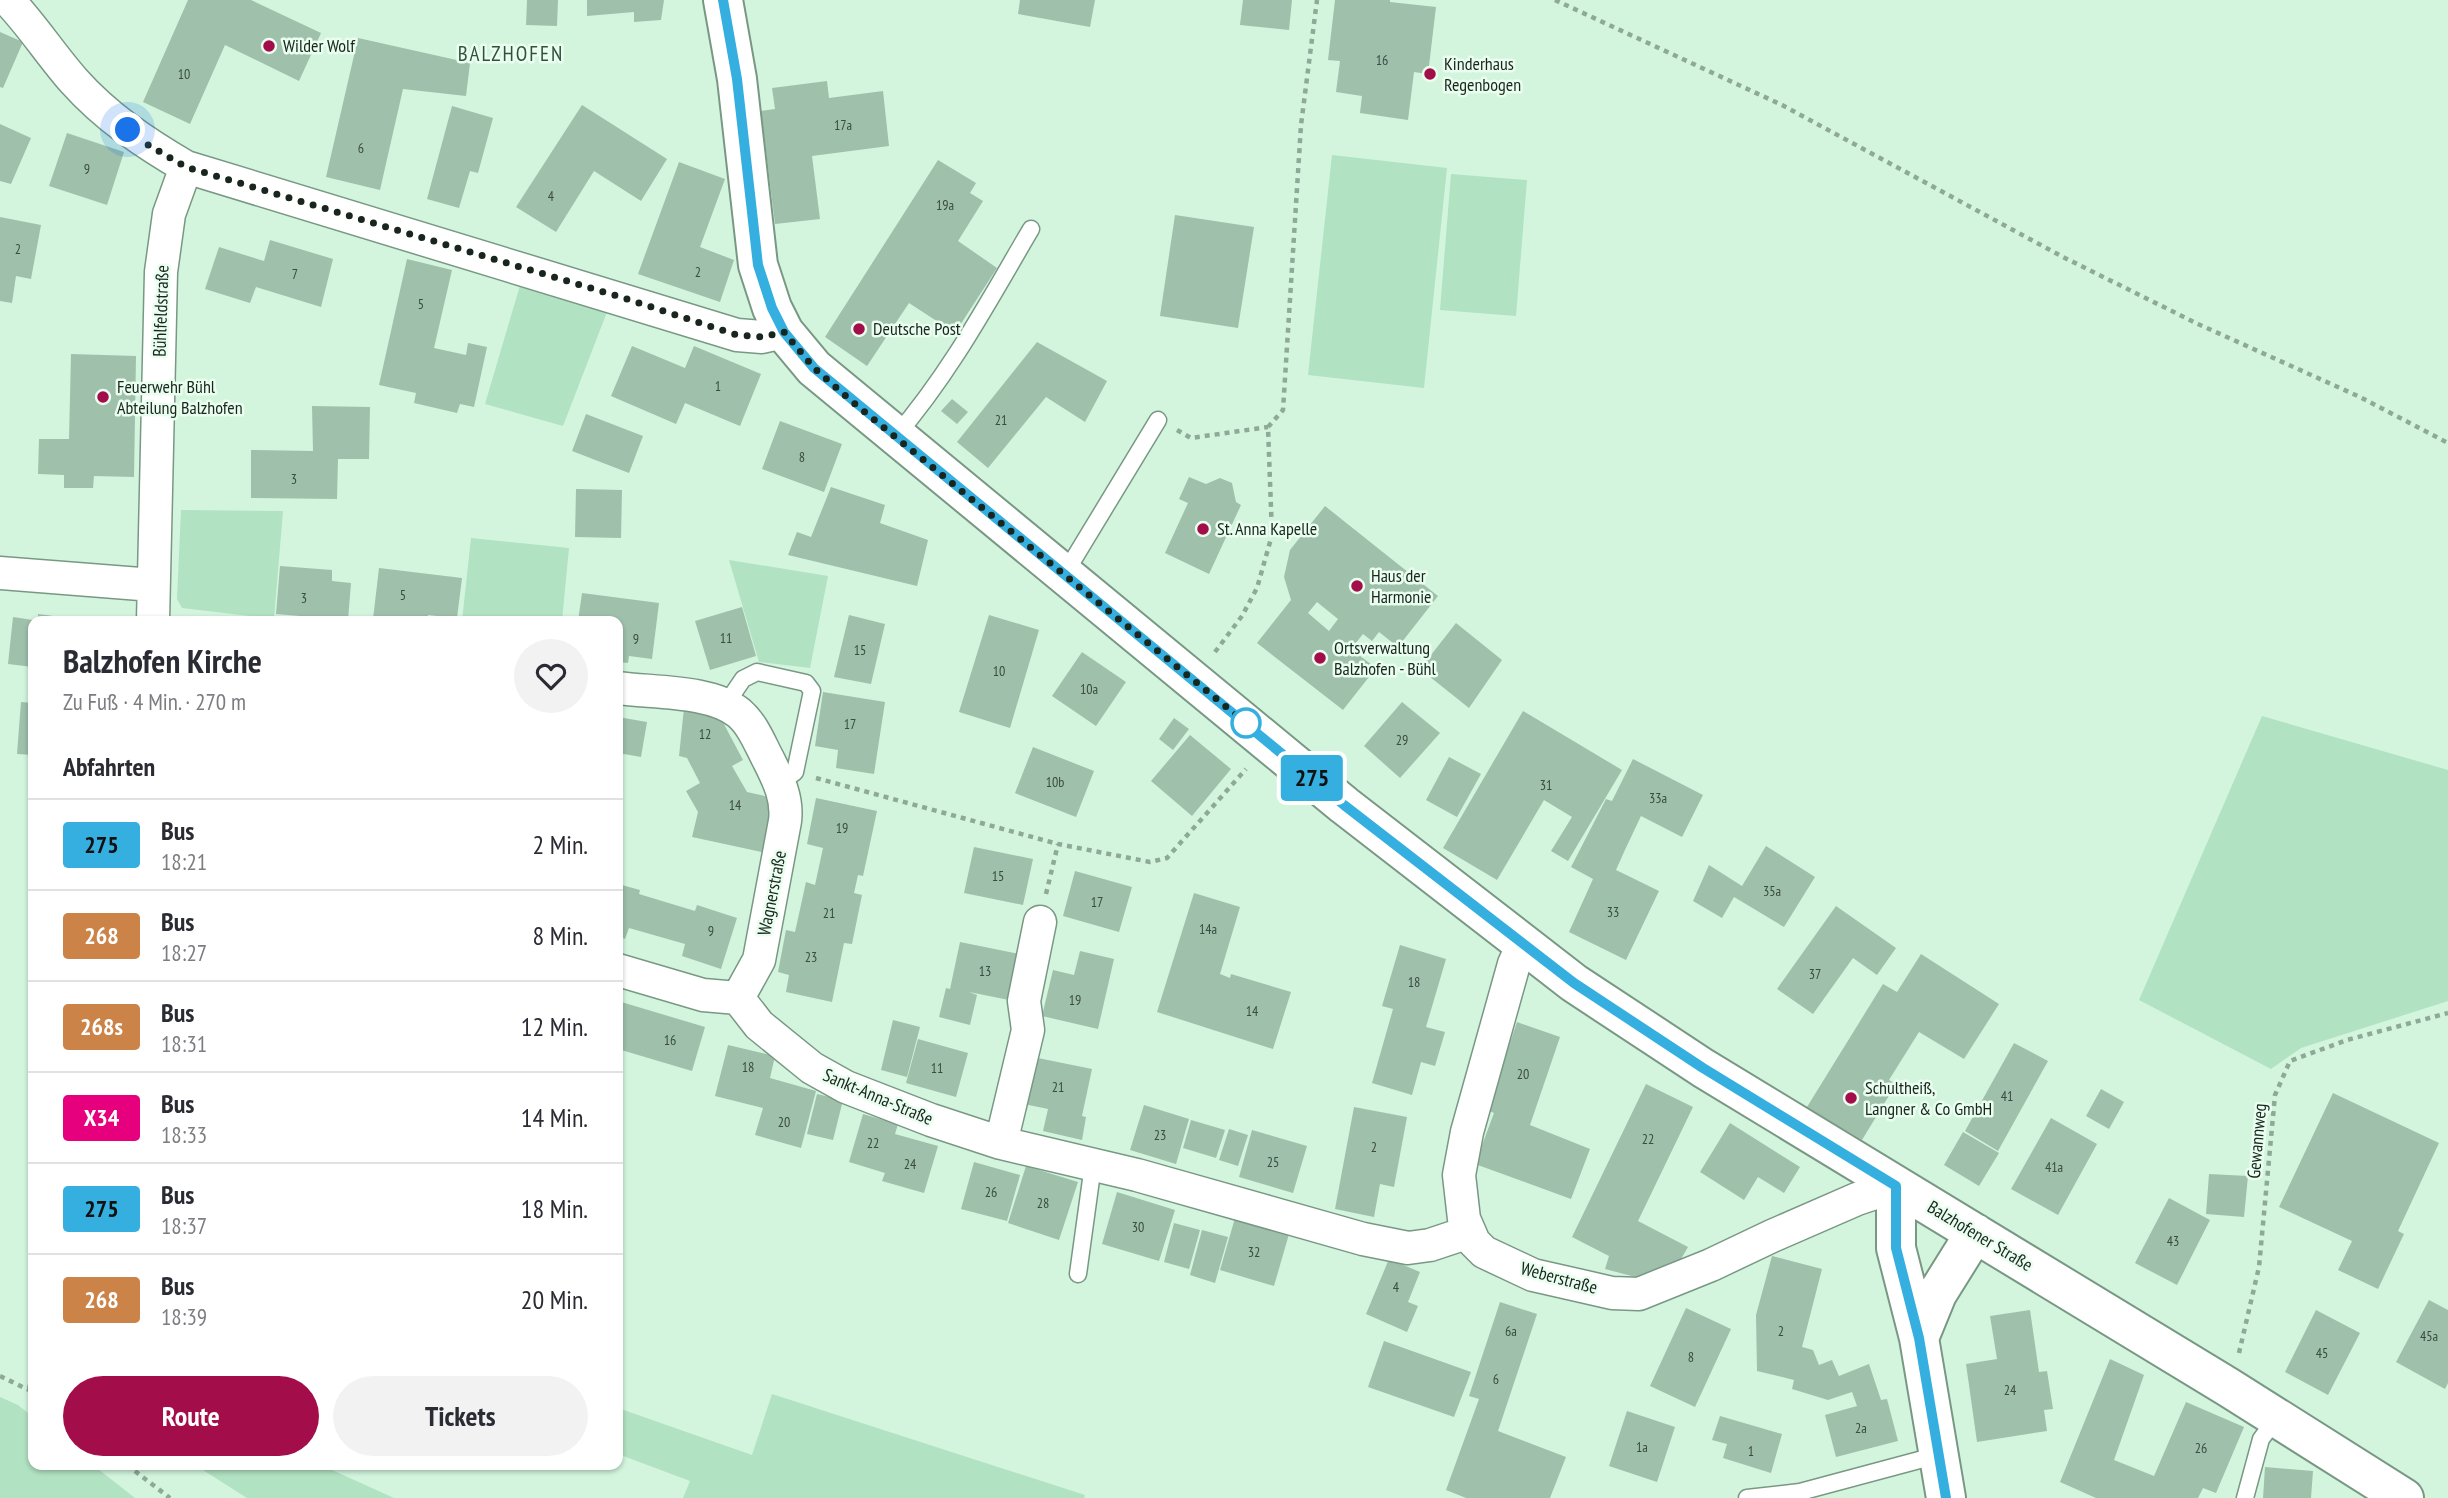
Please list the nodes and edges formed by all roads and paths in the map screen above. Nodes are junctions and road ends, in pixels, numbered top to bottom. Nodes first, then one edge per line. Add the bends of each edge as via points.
1 (8, 0) edge
2 (723, 0) edge
3 (1317, 0) edge
4 (1555, 0) edge
5 (186, 167) junction
6 (1031, 229) dead end
7 (784, 332) junction
8 (1158, 420) joint
9 (1268, 427) junction
10 (895, 437) junction
11 (2448, 443) edge
12 (0, 573) edge
13 (1065, 575) junction
14 (153, 585) junction
15 (153, 616) edge
16 (1193, 681) junction
17 (623, 689) edge
18 (726, 704) junction
19 (1270, 743) junction
20 (787, 778) junction
21 (1058, 844) junction
22 (1040, 922) joint
23 (1523, 944) junction
24 (623, 971) edge
25 (738, 998) junction
26 (2448, 1013) edge
27 (1001, 1143) junction
28 (1093, 1165) junction
29 (1896, 1186) junction
30 (1469, 1232) junction
31 (1975, 1233) junction
32 (1078, 1274) dead end
33 (1919, 1338) junction
34 (0, 1376) edge
35 (2228, 1387) junction
36 (28, 1390) edge
37 (2276, 1419) junction
38 (1938, 1455) junction
39 (134, 1470) edge
40 (170, 1498) edge
41 (1747, 1498) edge
42 (1946, 1498) edge
43 (2245, 1498) edge
44 (2404, 1498) edge

1 - 5 street via 98,105 143,142
2 - 7 street, Balzhofener Straße via 737,79 758,265
3 - 9 path via 1301,125 1283,410
4 - 11 path via 1783,105 2063,257
5 - 7 street via 737,335 762,337
5 - 14 street, Bühlfeldstraße via 169,214 162,272
6 - 10 lane via 958,354
7 - 10 street, Balzhofener Straße via 814,368
8 - 9 path via 1191,438
8 - 13 lane
9 - 16 path via 1272,535 1257,588 1242,616
10 - 13 street, Balzhofener Straße
12 - 14 street
13 - 16 street, Balzhofener Straße
14 - 15 street, Bühlfeldstraße
16 - 19 street, Balzhofener Straße
17 - 18 street
18 - 20 street, Wagnerstraße via 741,715
18 - 20 lane, Wagnerstraße via 743,679 758,672 806,683 812,691
19 - 21 path via 1167,858 1150,862
19 - 23 street, Balzhofener Straße
20 - 21 path
20 - 25 street, Wagnerstraße via 787,810 759,960
21 - 22 path
22 - 27 street via 1024,1001 1028,1031
23 - 29 street, Balzhofener Straße via 1627,1019
23 - 30 street via 1467,1132 1460,1175
24 - 25 street via 703,995
25 - 27 street, Sankt-Anna-Straße via 782,1046 846,1087
26 - 35 path, Gewannweg via 2347,1040 2290,1061 2275,1095 2259,1267
27 - 28 street, Sankt-Anna-Straße
28 - 30 street, Sankt-Anna-Straße via 1408,1248
28 - 32 lane
29 - 30 street, Weberstraße via 1639,1294 1612,1293 1533,1275 1484,1252
29 - 31 street, Balzhofener Straße
29 - 33 street via 1896,1248
31 - 33 street via 1937,1294
31 - 35 street, Balzhofener Straße
33 - 38 street
34 - 36 path
35 - 37 street, Balzhofener Straße
37 - 43 lane via 2261,1439
37 - 44 street, Balzhofener Straße
38 - 41 lane via 1800,1492
38 - 42 street
39 - 40 path

